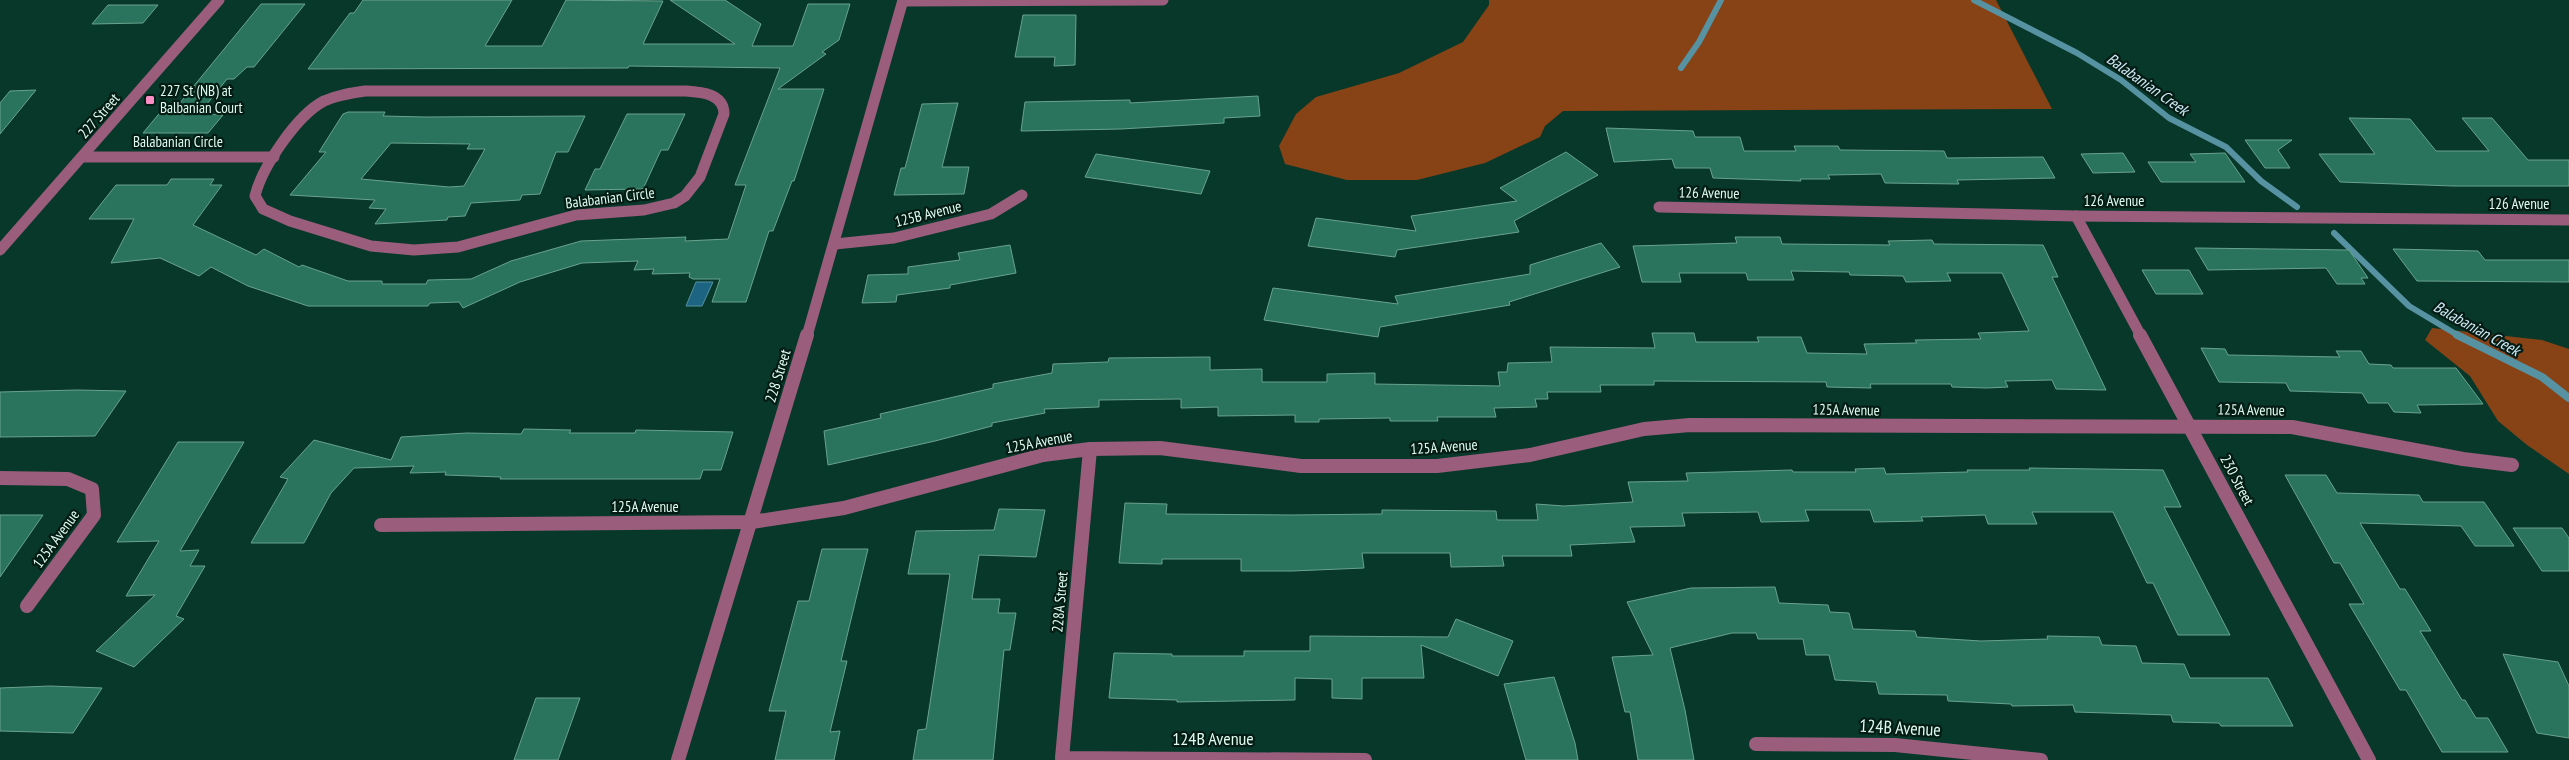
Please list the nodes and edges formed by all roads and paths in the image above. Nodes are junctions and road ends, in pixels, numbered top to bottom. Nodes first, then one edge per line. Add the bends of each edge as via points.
1 (219, 0) edge
2 (1163, 0) edge
3 (903, 1) edge
4 (83, 157) junction
5 (274, 157) junction
6 (1022, 195) dead end
7 (1659, 207) dead end
8 (2076, 216) junction
9 (2569, 220) edge
10 (834, 244) junction
11 (0, 250) edge
12 (2189, 426) junction
13 (1090, 449) junction
14 (2512, 465) dead end
15 (0, 478) edge
16 (752, 522) junction
17 (381, 525) dead end
18 (27, 606) dead end
19 (1756, 744) dead end
20 (1062, 758) joint
21 (678, 760) edge
22 (1365, 760) edge
23 (2041, 760) edge
24 (2369, 760) edge

1 - 4 street, 227 Street
2 - 3 street
3 - 10 street, 228 Street
4 - 5 street, Balabanian Circle
4 - 11 street, 227 Street
5 - 5 street, Balabanian Circle via 256,188 257,202 263,209 290,221 371,246 414,250 458,247 576,215 644,210 674,203 685,196 700,176 724,107 710,95 686,91 354,92 330,99 305,114
6 - 10 street, 125B Avenue via 991,214 894,238
7 - 8 street, 126 Avenue
8 - 9 street, 126 Avenue
8 - 12 street, 230 Street
10 - 16 street, 228 Street
12 - 13 street, 125A Avenue via 1690,426 1644,429 1530,455 1436,466 1301,466 1160,448
12 - 14 street, 125A Avenue via 2292,427 2463,460
12 - 24 street, 230 Street
13 - 16 street, 125A Avenue via 1043,455 844,508
13 - 20 street, 228A Street
15 - 18 street, 125A Avenue via 68,479 92,489 94,515
16 - 17 street, 125A Avenue
16 - 21 street, 228 Street
19 - 23 street, 124B Avenue via 1895,745
20 - 22 street, 124B Avenue

